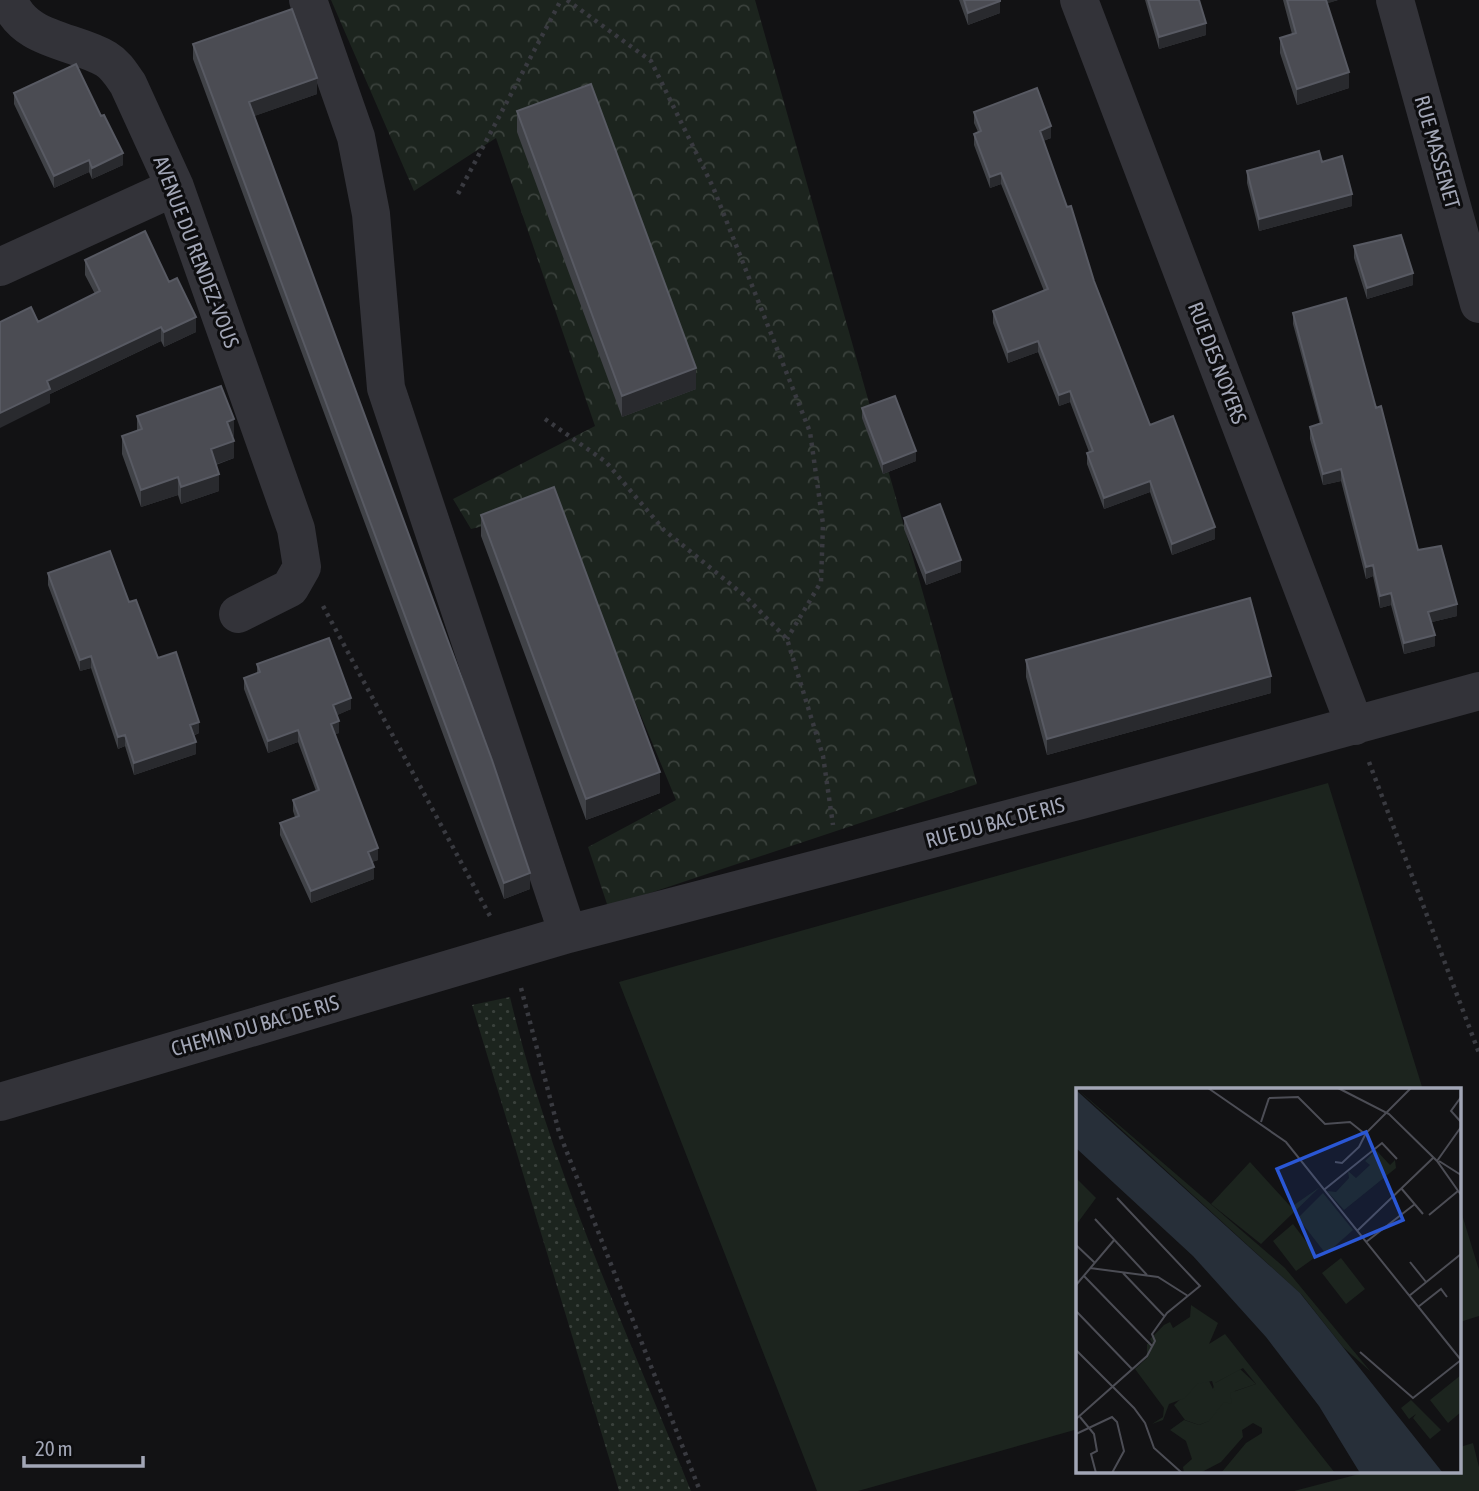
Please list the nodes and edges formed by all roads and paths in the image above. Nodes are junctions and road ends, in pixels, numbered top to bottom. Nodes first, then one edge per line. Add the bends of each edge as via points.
1 (309, 0) edge
2 (561, 0) edge
3 (567, 0) edge
4 (1079, 0) edge
5 (1395, 0) edge
6 (11, 21) edge
7 (175, 187) junction
8 (458, 194) dead end
9 (0, 267) edge
10 (1479, 304) edge
11 (545, 419) dead end
12 (302, 567) junction
13 (238, 614) dead end
14 (788, 639) junction
15 (1479, 691) edge
16 (1355, 726) junction
17 (838, 864) junction
18 (568, 934) junction
19 (509, 951) junction
20 (1479, 1053) edge
21 (0, 1102) edge
22 (700, 1491) edge

1 - 18 street via 356,137 371,214 386,388
2 - 8 path
3 - 14 path via 651,61 713,187 810,432 823,524 821,582
4 - 16 street, RUE DES NOYERS
5 - 10 street, RUE MASSENET
6 - 7 street, AVENUE DU RENDEZ-VOUS via 105,58 117,68
7 - 9 street
7 - 12 street, AVENUE DU RENDEZ-VOUS via 296,528
11 - 14 path via 606,462 664,530 745,596
12 - 13 street via 290,587
12 - 19 path
14 - 17 path via 823,755
15 - 16 street, RUE DU BAC DE RIS
16 - 17 street, RUE DU BAC DE RIS
16 - 20 path
17 - 18 street, RUE DU BAC DE RIS
18 - 19 street, RUE DU BAC DE RIS
19 - 21 street, CHEMIN DU BAC DE RIS
19 - 22 path via 559,1132

